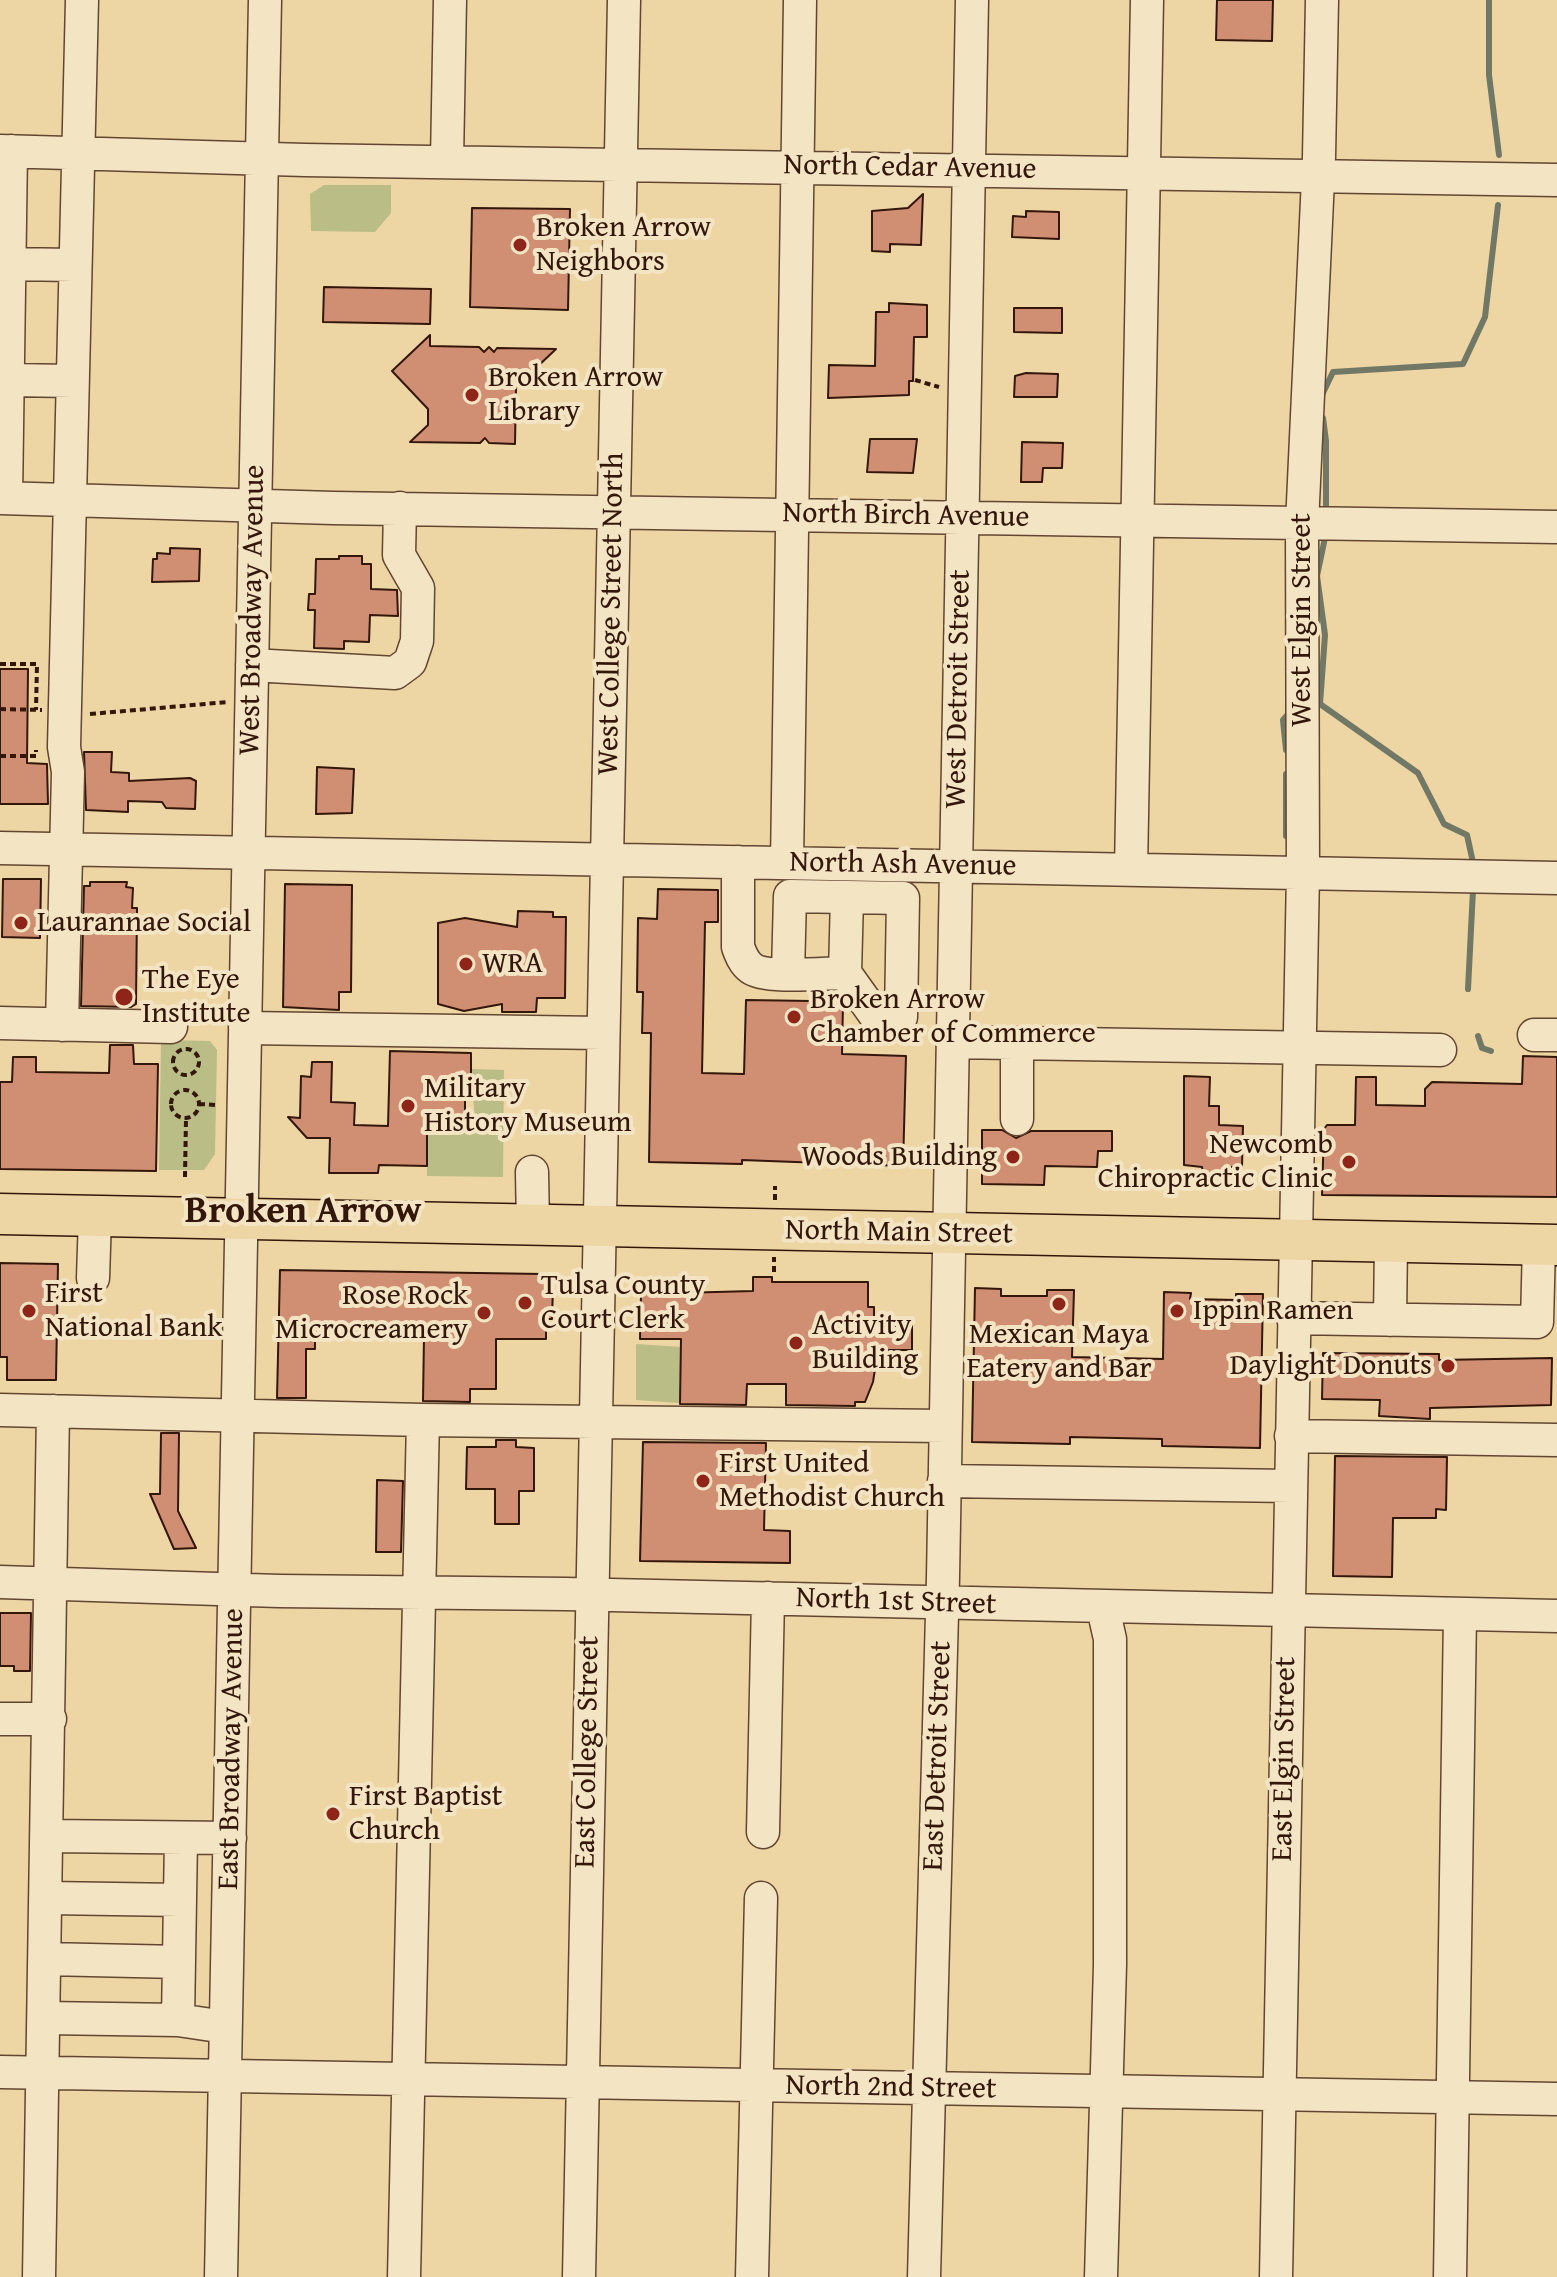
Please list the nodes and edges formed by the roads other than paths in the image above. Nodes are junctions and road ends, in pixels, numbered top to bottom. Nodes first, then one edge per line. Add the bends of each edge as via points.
1 (82, 0) edge
2 (265, 0) edge
3 (450, 0) edge
4 (624, 0) edge
5 (800, 0) edge
6 (972, 0) edge
7 (1147, 0) edge
8 (1322, 0) edge
9 (6, 151) edge
10 (79, 153) junction
11 (263, 158) junction
12 (447, 160) junction
13 (621, 162) junction
14 (796, 166) junction
15 (969, 168) junction
16 (1146, 173) junction
17 (1318, 177) junction
18 (1557, 180) edge
19 (9, 264) junction
20 (74, 265) junction
21 (8, 380) junction
22 (72, 381) junction
23 (3, 498) edge
24 (73, 498) junction
25 (255, 505) junction
26 (400, 508) junction
27 (613, 510) junction
28 (791, 514) junction
29 (963, 517) junction
30 (1138, 521) junction
31 (1320, 523) junction
32 (1557, 527) edge
33 (252, 665) junction
34 (0, 848) edge
35 (65, 849) junction
36 (249, 853) junction
37 (608, 860) junction
38 (738, 862) junction
39 (787, 863) junction
40 (956, 866) junction
41 (1131, 870) junction
42 (1303, 873) junction
43 (1557, 878) edge
44 (847, 897) junction
45 (788, 973) junction
46 (845, 973) junction
47 (0, 1023) edge
48 (62, 1025) junction
49 (171, 1027) dead end
50 (245, 1028) junction
51 (602, 1033) junction
52 (952, 1042) junction
53 (1017, 1043) junction
54 (1301, 1049) junction
55 (1440, 1050) dead end
56 (1017, 1119) dead end
57 (532, 1172) dead end
58 (0, 1214) edge
59 (95, 1217) junction
60 (242, 1220) junction
61 (533, 1226) junction
62 (598, 1227) junction
63 (948, 1234) junction
64 (1295, 1241) junction
65 (1391, 1242) junction
66 (1548, 1244) edge
67 (93, 1278) dead end
68 (1293, 1318) junction
69 (1390, 1320) junction
70 (0, 1410) edge
71 (53, 1411) junction
72 (238, 1414) junction
73 (423, 1420) junction
74 (595, 1422) junction
75 (944, 1426) junction
76 (1291, 1436) junction
77 (1557, 1440) edge
78 (944, 1481) junction
79 (1290, 1486) junction
80 (0, 1582) edge
81 (51, 1582) junction
82 (236, 1589) junction
83 (421, 1591) junction
84 (591, 1594) junction
85 (768, 1598) junction
86 (942, 1603) junction
87 (1103, 1608) junction
88 (1287, 1611) junction
89 (1460, 1614) junction
90 (1557, 1616) edge
91 (0, 1719) edge
92 (50, 1719) junction
93 (763, 1832) dead end
94 (49, 1836) junction
95 (181, 1838) junction
96 (230, 1838) junction
97 (48, 1898) junction
98 (761, 1898) dead end
99 (180, 1900) junction
100 (46, 1959) junction
101 (179, 1962) junction
102 (45, 2018) junction
103 (178, 2020) junction
104 (225, 2027) junction
105 (0, 2072) edge
106 (41, 2072) junction
107 (224, 2076) junction
108 (407, 2080) junction
109 (583, 2083) junction
110 (757, 2085) junction
111 (929, 2089) junction
112 (1105, 2091) junction
113 (1279, 2095) junction
114 (1452, 2097) junction
115 (1557, 2099) edge
116 (39, 2277) edge
117 (221, 2277) edge
118 (404, 2277) edge
119 (579, 2277) edge
120 (752, 2277) edge
121 (924, 2277) edge
122 (1101, 2277) edge
123 (1276, 2277) edge
124 (1450, 2277) edge

1 - 10 street
2 - 11 street, West Broadway Avenue
3 - 12 street
4 - 13 street, West College Street North
5 - 14 street
6 - 15 street, West Detroit Street
7 - 16 street
8 - 17 street, West Elgin Street
9 - 10 street, North Cedar Avenue
9 - 19 street
10 - 11 street, North Cedar Avenue
10 - 20 street
11 - 12 street, North Cedar Avenue
11 - 25 street, West Broadway Avenue
12 - 13 street, North Cedar Avenue
13 - 14 street, North Cedar Avenue
13 - 27 street, West College Street North
14 - 15 street, North Cedar Avenue
14 - 28 street
15 - 16 street, North Cedar Avenue
15 - 29 street, West Detroit Street
16 - 17 street, North Cedar Avenue
16 - 30 street
17 - 18 street, North Cedar Avenue
17 - 31 street, West Elgin Street
19 - 20 street
19 - 21 street
20 - 22 street
21 - 22 street
21 - 23 street
22 - 24 street
23 - 24 street, North Birch Avenue
24 - 25 street, North Birch Avenue
24 - 35 street via 46,717
25 - 26 street, North Birch Avenue
25 - 33 street, West Broadway Avenue
26 - 27 street, North Birch Avenue
26 - 33 street via 399,555 418,588 417,641 410,662 395,673
27 - 28 street, North Birch Avenue
27 - 37 street, West College Street North
28 - 29 street, North Birch Avenue
28 - 39 street
29 - 30 street, North Birch Avenue
29 - 40 street, West Detroit Street
30 - 31 street, North Birch Avenue
30 - 41 street
31 - 32 street, North Birch Avenue
31 - 42 street, West Elgin Street
33 - 36 street, West Broadway Avenue
34 - 35 street, North Ash Avenue
35 - 36 street, North Ash Avenue
35 - 48 street
36 - 37 street, North Ash Avenue
36 - 50 street, West Broadway Avenue
37 - 38 street, North Ash Avenue
37 - 51 street, West College Street North
38 - 39 street, North Ash Avenue
38 - 45 street via 738,947 743,960 752,970
39 - 40 street, North Ash Avenue
40 - 41 street, North Ash Avenue
40 - 52 street, West Detroit Street
41 - 42 street, North Ash Avenue
42 - 43 street, North Ash Avenue
42 - 54 street, West Elgin Street
44 - 45 street via 790,896
44 - 46 street
44 - 46 street via 903,898 901,1017 875,1015
45 - 46 street
47 - 48 street
48 - 49 street
50 - 51 street
50 - 60 street, West Broadway Avenue
51 - 62 street, West College Street North
52 - 53 street
52 - 63 street, West Detroit Street
53 - 54 street
53 - 56 street
54 - 55 street
54 - 64 street, West Elgin Street
57 - 61 street
58 - 59 main road, North Main Street
59 - 60 main road, North Main Street
59 - 67 street
60 - 61 main road, North Main Street
60 - 72 street, East Broadway Avenue
61 - 62 main road, North Main Street
62 - 63 main road, North Main Street
62 - 74 street, East College Street
63 - 64 main road, North Main Street
63 - 75 street, East Detroit Street
64 - 65 main road, North Main Street
64 - 68 street, East Elgin Street
65 - 66 main road, North Main Street
65 - 69 street
66 - 69 street via 1537,1322
68 - 69 street
68 - 76 street, East Elgin Street
70 - 71 street
71 - 72 street
71 - 81 street
72 - 73 street
72 - 82 street, East Broadway Avenue
73 - 74 street
73 - 83 street
74 - 75 street
74 - 84 street, East College Street
75 - 78 street, East Detroit Street
76 - 77 street
76 - 79 street, East Elgin Street
78 - 79 street
78 - 86 street, East Detroit Street
79 - 88 street, East Elgin Street
80 - 81 street, North 1st Street
81 - 82 street, North 1st Street
81 - 92 street
82 - 83 street, North 1st Street
82 - 96 street, East Broadway Avenue
83 - 84 street, North 1st Street
83 - 108 street
84 - 85 street, North 1st Street
84 - 109 street, East College Street
85 - 86 street, North 1st Street
85 - 93 street
86 - 87 street, North 1st Street
86 - 111 street, East Detroit Street
87 - 88 street, North 1st Street
87 - 112 street via 1110,1639
88 - 89 street, North 1st Street
88 - 113 street, East Elgin Street
89 - 90 street, North 1st Street
89 - 114 street
91 - 92 street
92 - 94 street
94 - 95 street
94 - 97 street
95 - 96 street
95 - 99 street
96 - 104 street, East Broadway Avenue
97 - 99 street
97 - 100 street
98 - 110 street
99 - 101 street
100 - 101 street
100 - 102 street
101 - 103 street
102 - 103 street
102 - 106 street
103 - 104 street
104 - 107 street, East Broadway Avenue
105 - 106 street, North 2nd Street
106 - 107 street, North 2nd Street
106 - 116 street
107 - 108 street, North 2nd Street
107 - 117 street, East Broadway Avenue
108 - 109 street, North 2nd Street
108 - 118 street
109 - 110 street, North 2nd Street
109 - 119 street, East College Street
110 - 111 street, North 2nd Street
110 - 120 street
111 - 112 street, North 2nd Street
111 - 121 street, East Detroit Street
112 - 113 street, North 2nd Street
112 - 122 street
113 - 114 street, North 2nd Street
113 - 123 street, East Elgin Street
114 - 115 street, North 2nd Street
114 - 124 street

